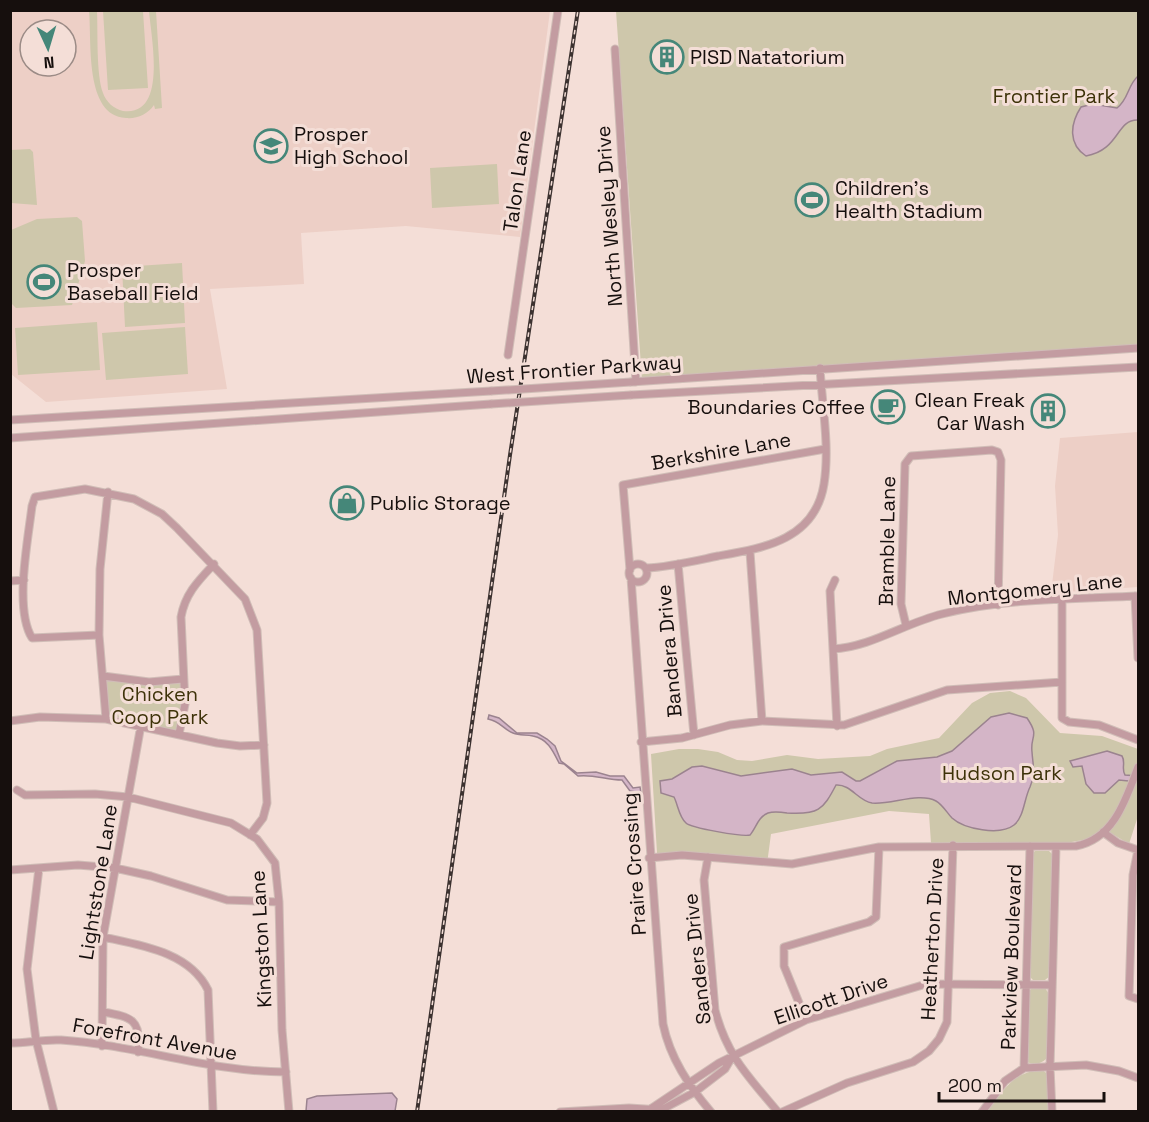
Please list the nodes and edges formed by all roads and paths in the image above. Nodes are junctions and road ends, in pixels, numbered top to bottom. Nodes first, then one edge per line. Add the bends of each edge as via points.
1 (558, 10) edge
2 (615, 49) dead end
3 (1138, 348) edge
4 (508, 355) dead end
5 (1138, 367) edge
6 (820, 368) junction
7 (634, 382) junction
8 (821, 386) junction
9 (10, 420) edge
10 (10, 438) edge
11 (825, 449) junction
12 (623, 485) joint
13 (108, 492) junction
14 (626, 548) junction
15 (750, 552) junction
16 (214, 564) junction
17 (678, 564) junction
18 (642, 566) junction
19 (666, 567) junction
20 (630, 570) junction
21 (646, 577) junction
22 (631, 578) junction
23 (10, 580) edge
24 (24, 580) junction
25 (835, 580) dead end
26 (639, 582) junction
27 (1137, 596) edge
28 (633, 600) junction
29 (1062, 600) junction
30 (998, 605) junction
31 (906, 625) junction
32 (99, 635) junction
33 (833, 649) junction
34 (1138, 658) edge
35 (104, 676) junction
36 (183, 679) junction
37 (1062, 682) junction
38 (13, 719) edge
39 (106, 719) junction
40 (762, 722) junction
41 (141, 725) junction
42 (837, 726) junction
43 (179, 734) junction
44 (694, 735) junction
45 (1138, 740) edge
46 (641, 742) junction
47 (264, 745) junction
48 (1138, 767) edge
49 (17, 790) dead end
50 (128, 797) junction
51 (1103, 832) junction
52 (250, 835) junction
53 (953, 845) junction
54 (1030, 846) junction
55 (879, 847) junction
56 (1056, 847) junction
57 (1138, 850) edge
58 (708, 857) junction
59 (649, 858) junction
60 (39, 868) junction
61 (115, 868) junction
62 (10, 870) edge
63 (279, 902) junction
64 (1135, 927) edge
65 (103, 937) junction
66 (949, 982) junction
67 (1026, 984) junction
68 (1052, 985) junction
69 (1138, 999) edge
70 (103, 1012) junction
71 (806, 1020) junction
72 (36, 1040) junction
73 (10, 1043) edge
74 (19, 1043) junction
75 (102, 1046) junction
76 (10, 1048) edge
77 (138, 1052) junction
78 (732, 1057) junction
79 (211, 1066) junction
80 (1050, 1067) junction
81 (1024, 1068) junction
82 (286, 1072) junction
83 (1138, 1078) edge
84 (689, 1084) junction
85 (695, 1092) junction
86 (652, 1110) edge
87 (565, 1111) edge
88 (54, 1112) edge
89 (213, 1112) edge
90 (289, 1112) edge
91 (560, 1112) edge
92 (711, 1112) edge
93 (780, 1112) edge
94 (982, 1112) edge
95 (1052, 1112) edge

1 - 4 street, Talon Lane
2 - 7 street, North Wesley Drive
3 - 6 street, West Frontier Parkway
5 - 8 street, West Frontier Parkway
6 - 7 street, West Frontier Parkway
6 - 8 street
7 - 9 street, West Frontier Parkway, bridge
8 - 10 street, West Frontier Parkway, bridge via 631,395
8 - 11 street
11 - 12 street, Berkshire Lane
11 - 15 street via 824,486 812,512 780,542
12 - 14 street, Praire Crossing
13 - 16 street via 134,499 162,514
13 - 24 street via 85,489 35,497
13 - 32 street via 100,569
14 - 18 street
14 - 20 street, Praire Crossing
15 - 17 street
15 - 40 street
16 - 36 street via 190,590 183,605
16 - 47 street via 245,599 257,630
17 - 19 street
17 - 44 street, Bandera Drive
18 - 19 street
18 - 20 street
18 - 21 street
19 - 21 street
20 - 22 street, Praire Crossing
21 - 26 street
22 - 26 street
22 - 28 street, Praire Crossing
23 - 24 street
24 - 32 street via 26,628 32,638
25 - 33 street via 830,591
26 - 28 street, Praire Crossing
27 - 29 street, Montgomery Lane
27 - 34 street
28 - 46 street, Praire Crossing
29 - 30 street, Montgomery Lane
29 - 37 street
30 - 31 street, Montgomery Lane via 942,614
30 - 31 street, Bramble Lane via 999,452 908,458 901,604
31 - 33 street, Montgomery Lane via 856,645
32 - 35 street
33 - 42 street
35 - 36 street via 149,682
35 - 39 street
36 - 43 street via 185,704
37 - 42 street via 947,690
37 - 45 street via 1063,720 1099,724
38 - 39 street
39 - 41 street
40 - 42 street
40 - 44 street via 730,725
41 - 43 street
41 - 50 street, Lightstone Lane
43 - 47 street via 240,746
44 - 46 street
46 - 59 street, Praire Crossing
47 - 52 street via 267,803
48 - 51 street via 1112,825
49 - 50 street, Kingston Lane via 25,795
50 - 52 street, Kingston Lane via 231,823
50 - 61 street, Lightstone Lane
51 - 56 street via 1084,844
51 - 57 street
52 - 63 street, Kingston Lane via 275,863
53 - 54 street
53 - 55 street
53 - 66 street, Heatherton Drive
54 - 56 street
54 - 67 street, Parkview Boulevard
55 - 58 street via 792,864
55 - 71 street via 876,916 869,922 784,947 784,966
56 - 68 street
57 - 64 street via 1133,875
58 - 59 street
58 - 78 street, Sanders Drive via 704,880 715,1010
59 - 84 street, Praire Crossing via 663,1024 667,1042
60 - 61 street
60 - 62 street
60 - 72 street via 27,969
61 - 63 street via 227,900
61 - 65 street, Lightstone Lane
63 - 82 street, Kingston Lane
64 - 69 street via 1129,996
65 - 70 street, Lightstone Lane
65 - 79 street via 166,954 201,976 208,990
66 - 67 street, Ellicott Drive
66 - 71 street, Ellicott Drive via 926,984
66 - 93 street, Heatherton Drive via 947,1022 929,1051 913,1062 847,1083
67 - 68 street, Ellicott Drive
67 - 81 street, Parkview Boulevard
68 - 80 street
70 - 75 street, Lightstone Lane
70 - 77 street via 134,1021
71 - 78 street, Ellicott Drive
72 - 74 street, Forefront Avenue
72 - 75 street, Forefront Avenue
72 - 88 street
73 - 74 street, Forefront Avenue
74 - 76 street, Forefront Avenue
75 - 77 street, Forefront Avenue
77 - 79 street, Forefront Avenue
78 - 84 street, Ellicott Drive
78 - 85 street, Ellicott Drive via 725,1069
78 - 93 street, Sanders Drive
79 - 82 street, Forefront Avenue
79 - 89 street
80 - 81 street
80 - 83 street via 1086,1065
80 - 95 street
81 - 94 street via 1005,1080
82 - 90 street, Kingston Lane
84 - 85 street, Praire Crossing
84 - 86 street, Ellicott Drive
85 - 86 street, Ellicott Drive via 673,1106
85 - 92 street, Praire Crossing
86 - 87 street, Ellicott Drive
87 - 91 street, Ellicott Drive

